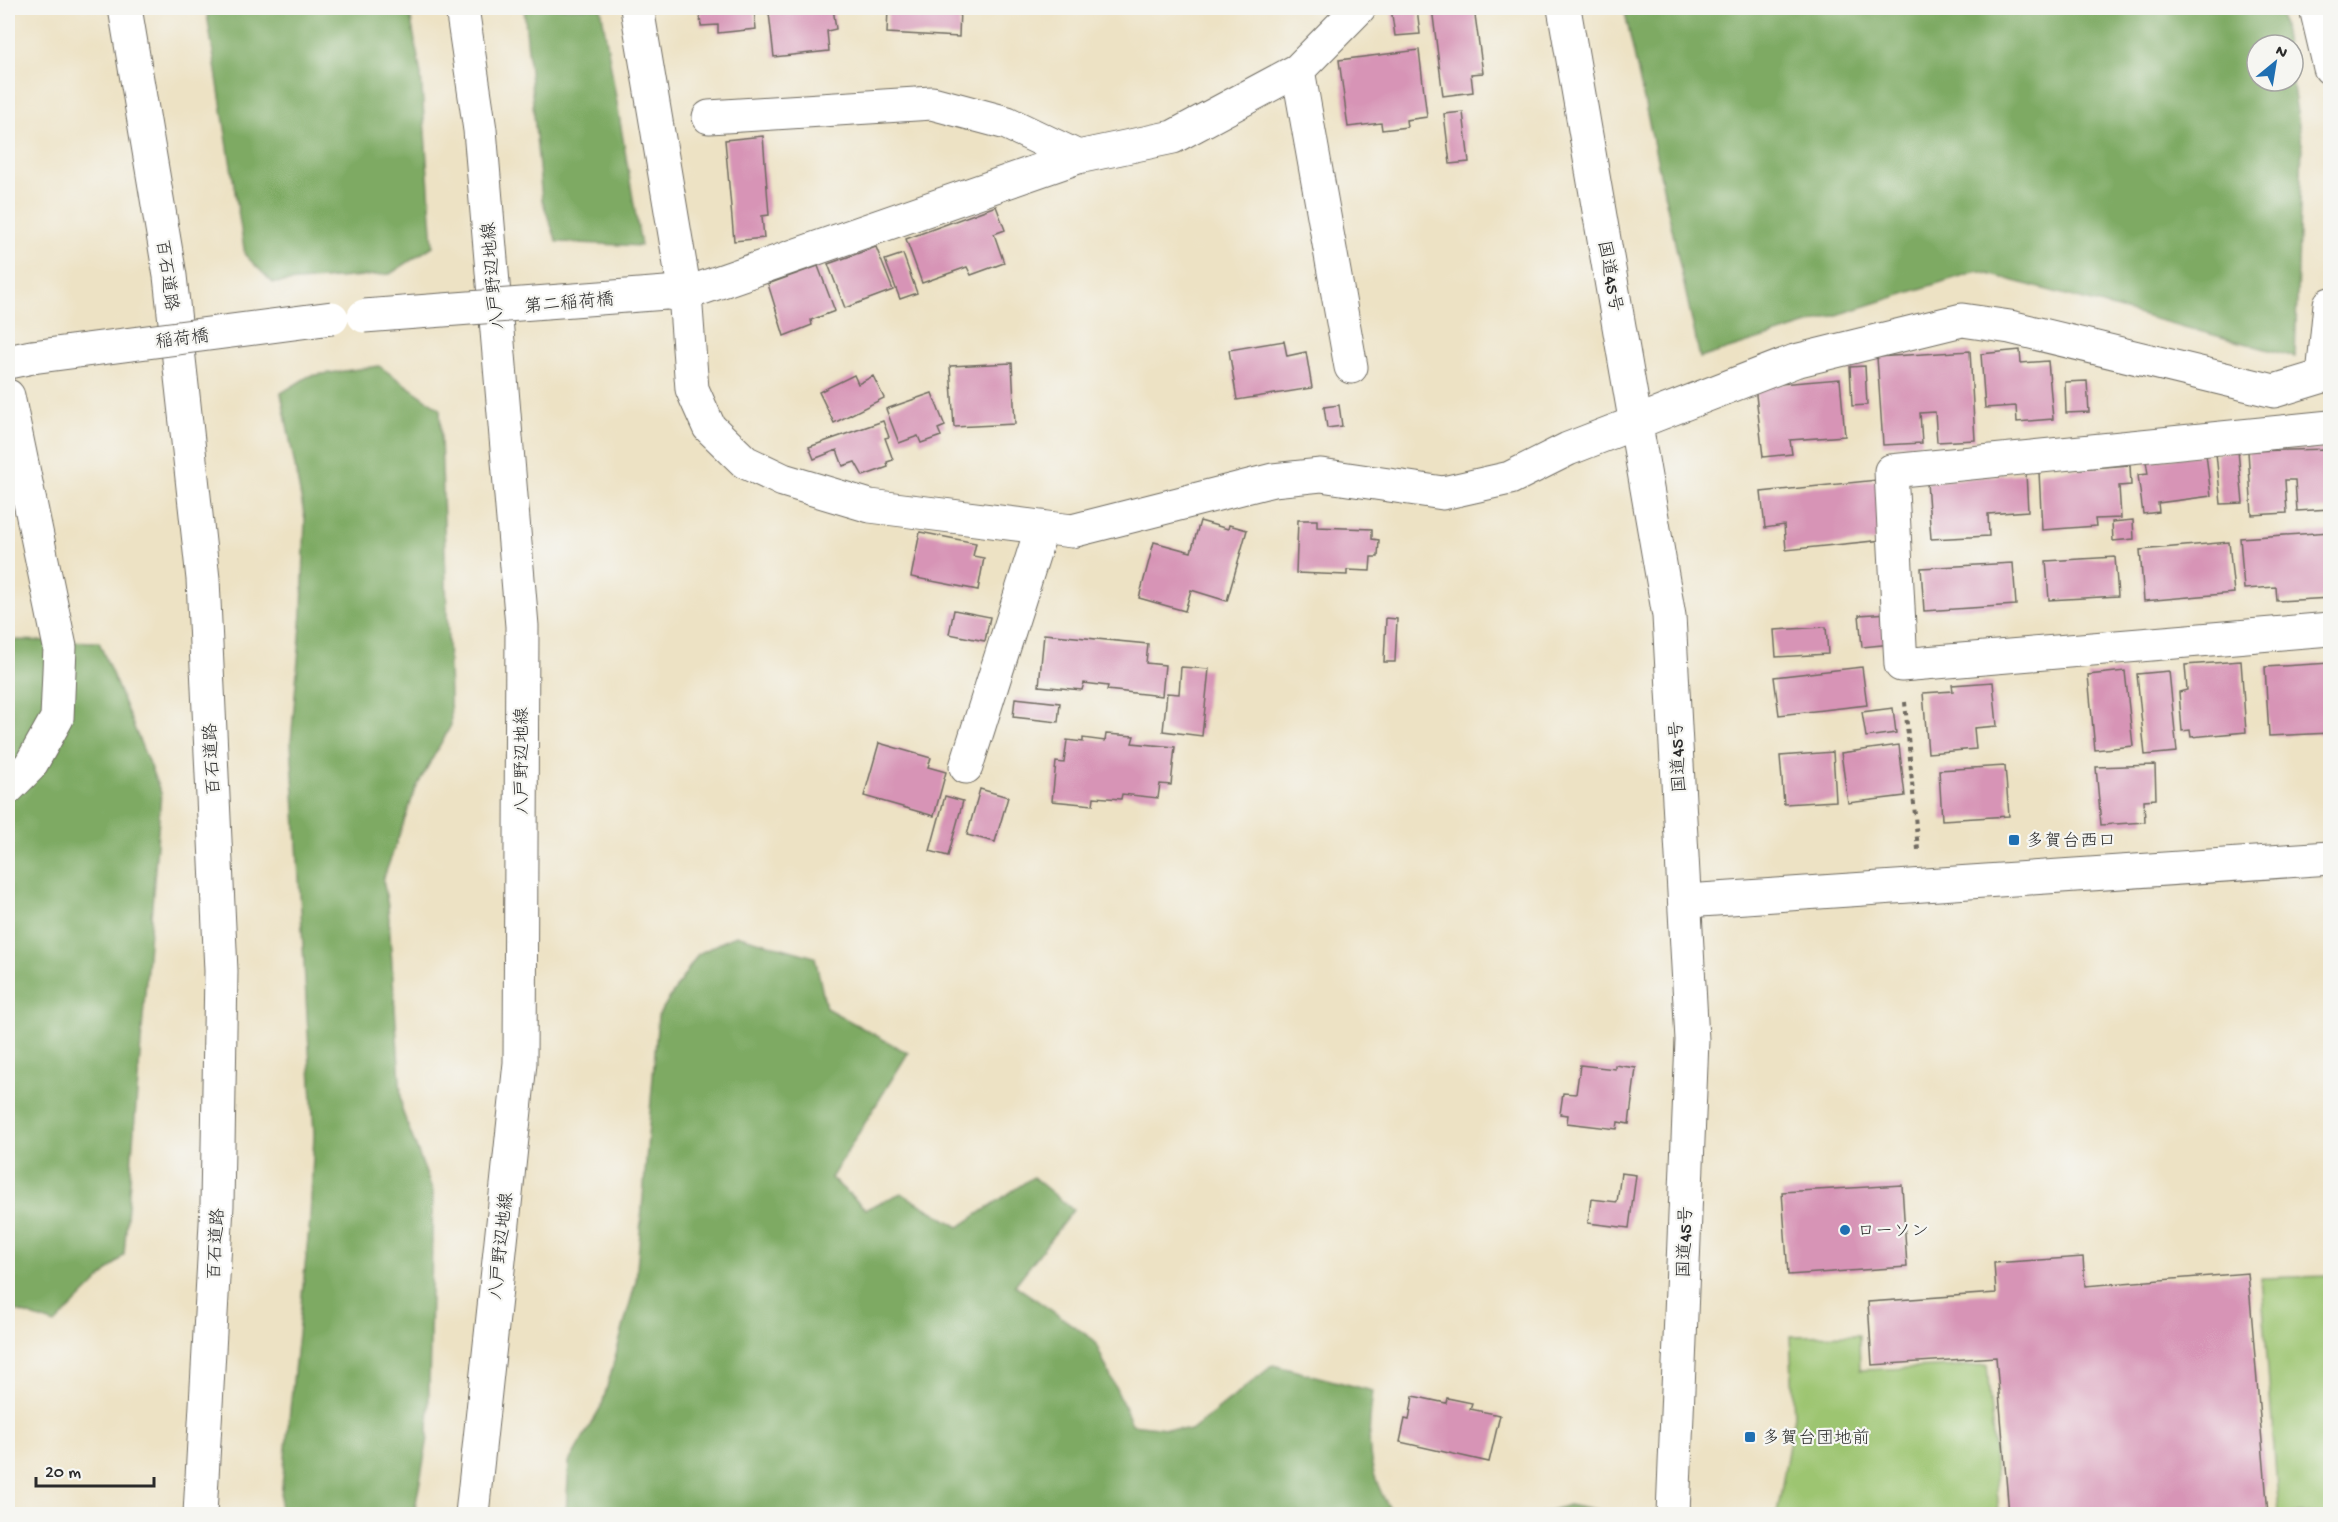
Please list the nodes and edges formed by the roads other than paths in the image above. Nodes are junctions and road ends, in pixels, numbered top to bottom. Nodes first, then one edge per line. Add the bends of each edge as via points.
1 (125, 8) edge
2 (462, 8) edge
3 (637, 8) edge
4 (1359, 8) edge
5 (1564, 8) edge
6 (2316, 8) edge
7 (2331, 68) edge
8 (1298, 70) junction
9 (710, 117) dead end
10 (1078, 157) junction
11 (676, 294) junction
12 (2331, 304) edge
13 (348, 317) joint
14 (20, 359) edge
15 (1351, 367) dead end
16 (2327, 375) edge
17 (8, 396) edge
18 (1636, 423) junction
19 (2331, 427) edge
20 (1042, 527) junction
21 (2331, 629) edge
22 (966, 767) dead end
23 (8, 788) edge
24 (2331, 858) edge
25 (1686, 902) junction
26 (200, 1515) edge
27 (471, 1515) edge
28 (1673, 1515) edge

1 - 26 main road, 百石道路 via 170,276 204,591 221,971 217,1205
2 - 27 main road, 八戸野辺地線 via 480,130 522,626 520,1063
3 - 11 main road
4 - 8 main road, 第二稲荷橋
5 - 18 main road, 国道45号
6 - 7 main road
8 - 10 main road, 第二稲荷橋 via 1173,137
8 - 15 main road
9 - 10 main road via 932,103 1007,123
10 - 11 main road, 第二稲荷橋
11 - 13 main road, 第二稲荷橋, bridge
11 - 20 main road via 692,389 709,427 745,462 783,480 870,506
12 - 16 main road
13 - 14 main road, 稲荷橋, bridge
16 - 18 main road via 2274,391 2010,327 1962,320 1795,361
17 - 23 main road via 60,647 57,718 30,766
18 - 20 main road via 1568,449 1510,478 1443,493 1320,475 1273,480 1072,531
18 - 25 main road, 国道45号 via 1669,616
19 - 21 main road via 1891,471 1901,665
20 - 22 main road
24 - 25 main road
25 - 28 main road, 国道45号 via 1692,1040

